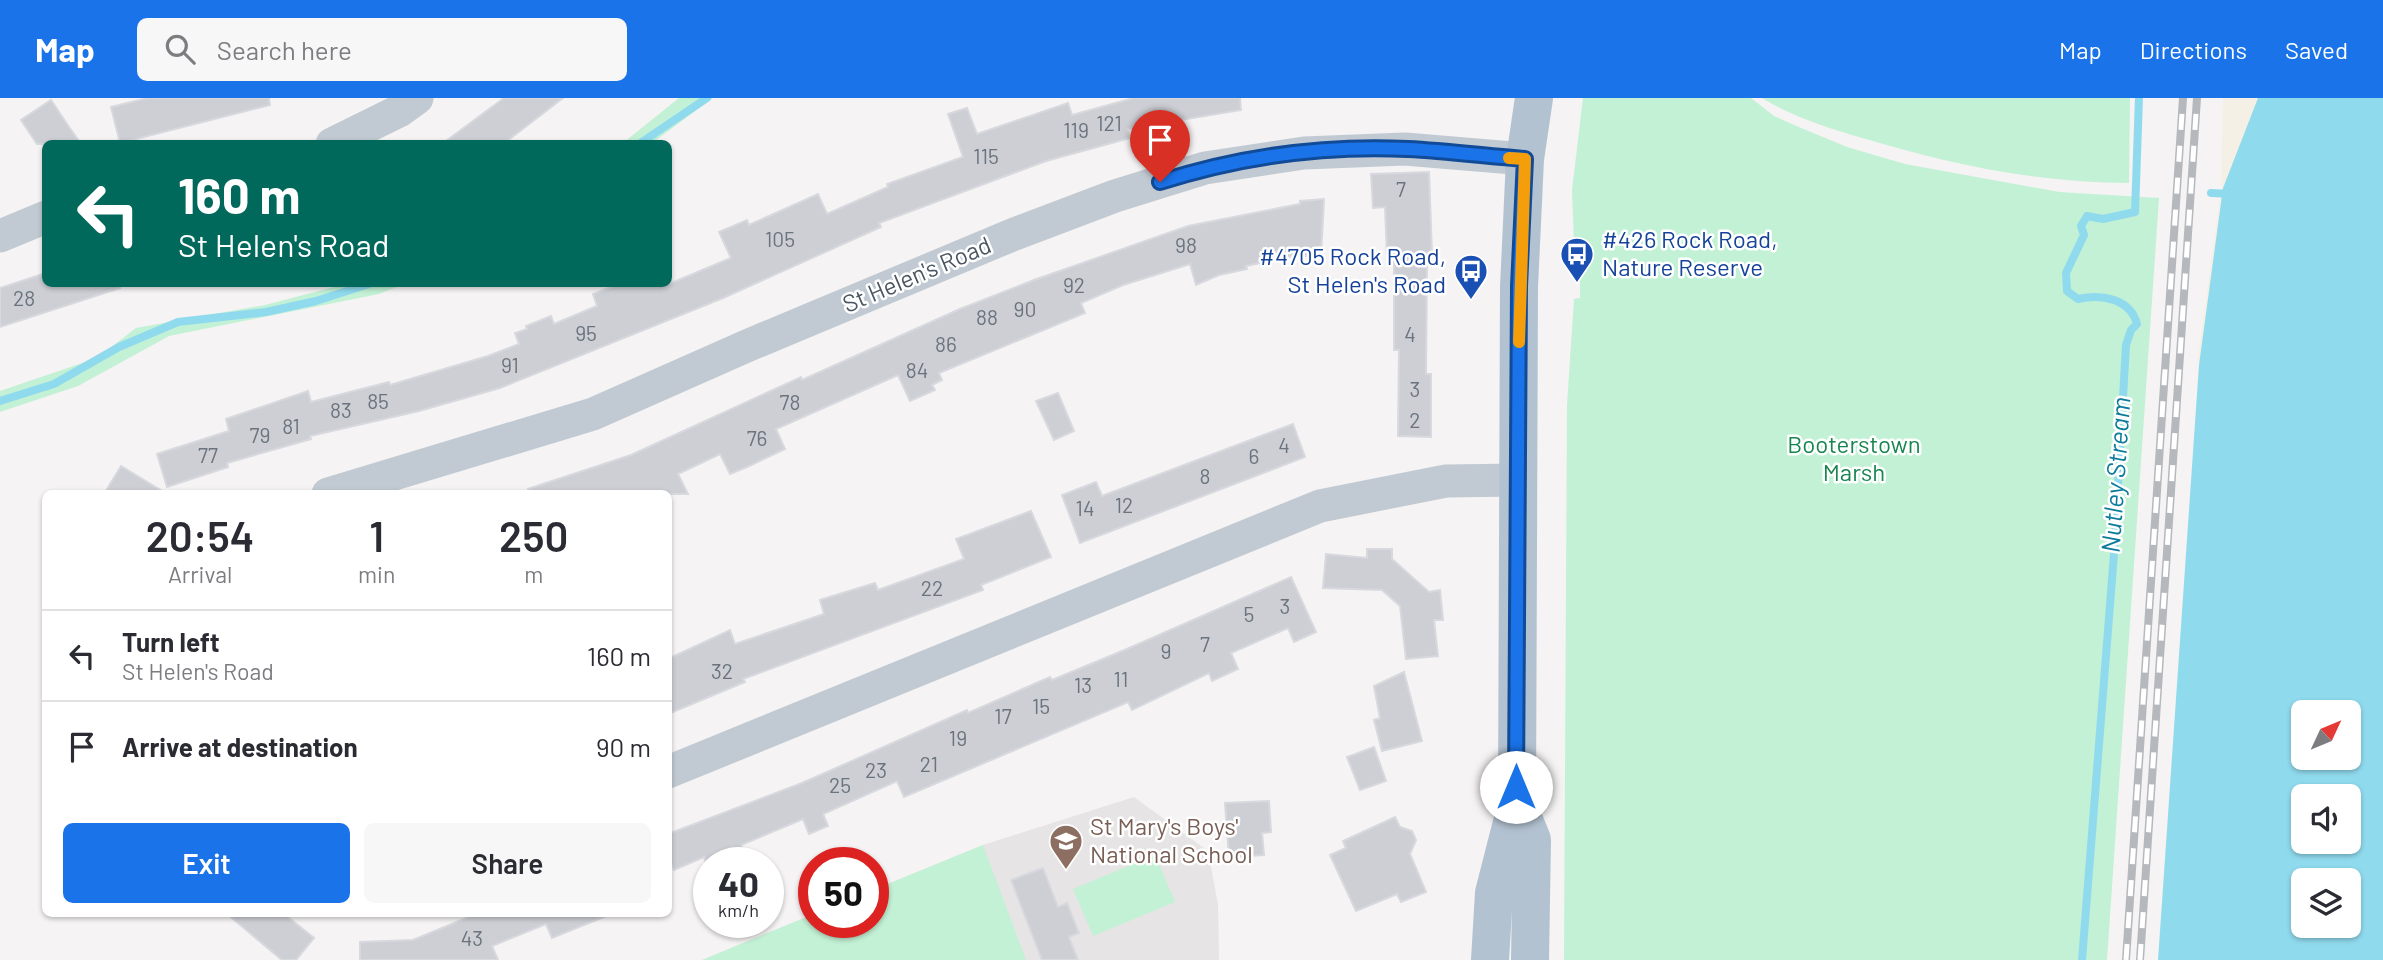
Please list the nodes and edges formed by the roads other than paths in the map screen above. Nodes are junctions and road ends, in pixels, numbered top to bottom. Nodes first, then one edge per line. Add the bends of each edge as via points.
1 (417, 98) edge
2 (1534, 98) edge
3 (340, 140) edge
4 (1525, 159) junction
5 (42, 219) edge
6 (0, 236) edge
7 (1520, 480) junction
8 (341, 490) edge
9 (672, 770) edge
10 (1517, 803) junction
11 (1490, 960) edge
12 (1531, 960) edge

1 - 3 street
2 - 4 main road
4 - 7 main road via 1519,286
4 - 8 street, St Helen's Road via 1405,149 1304,153 1205,168 1012,235 593,414
5 - 6 street
7 - 9 street via 1446,481 1320,506
7 - 10 main road
10 - 11 main road via 1494,893
10 - 12 main road via 1532,840

